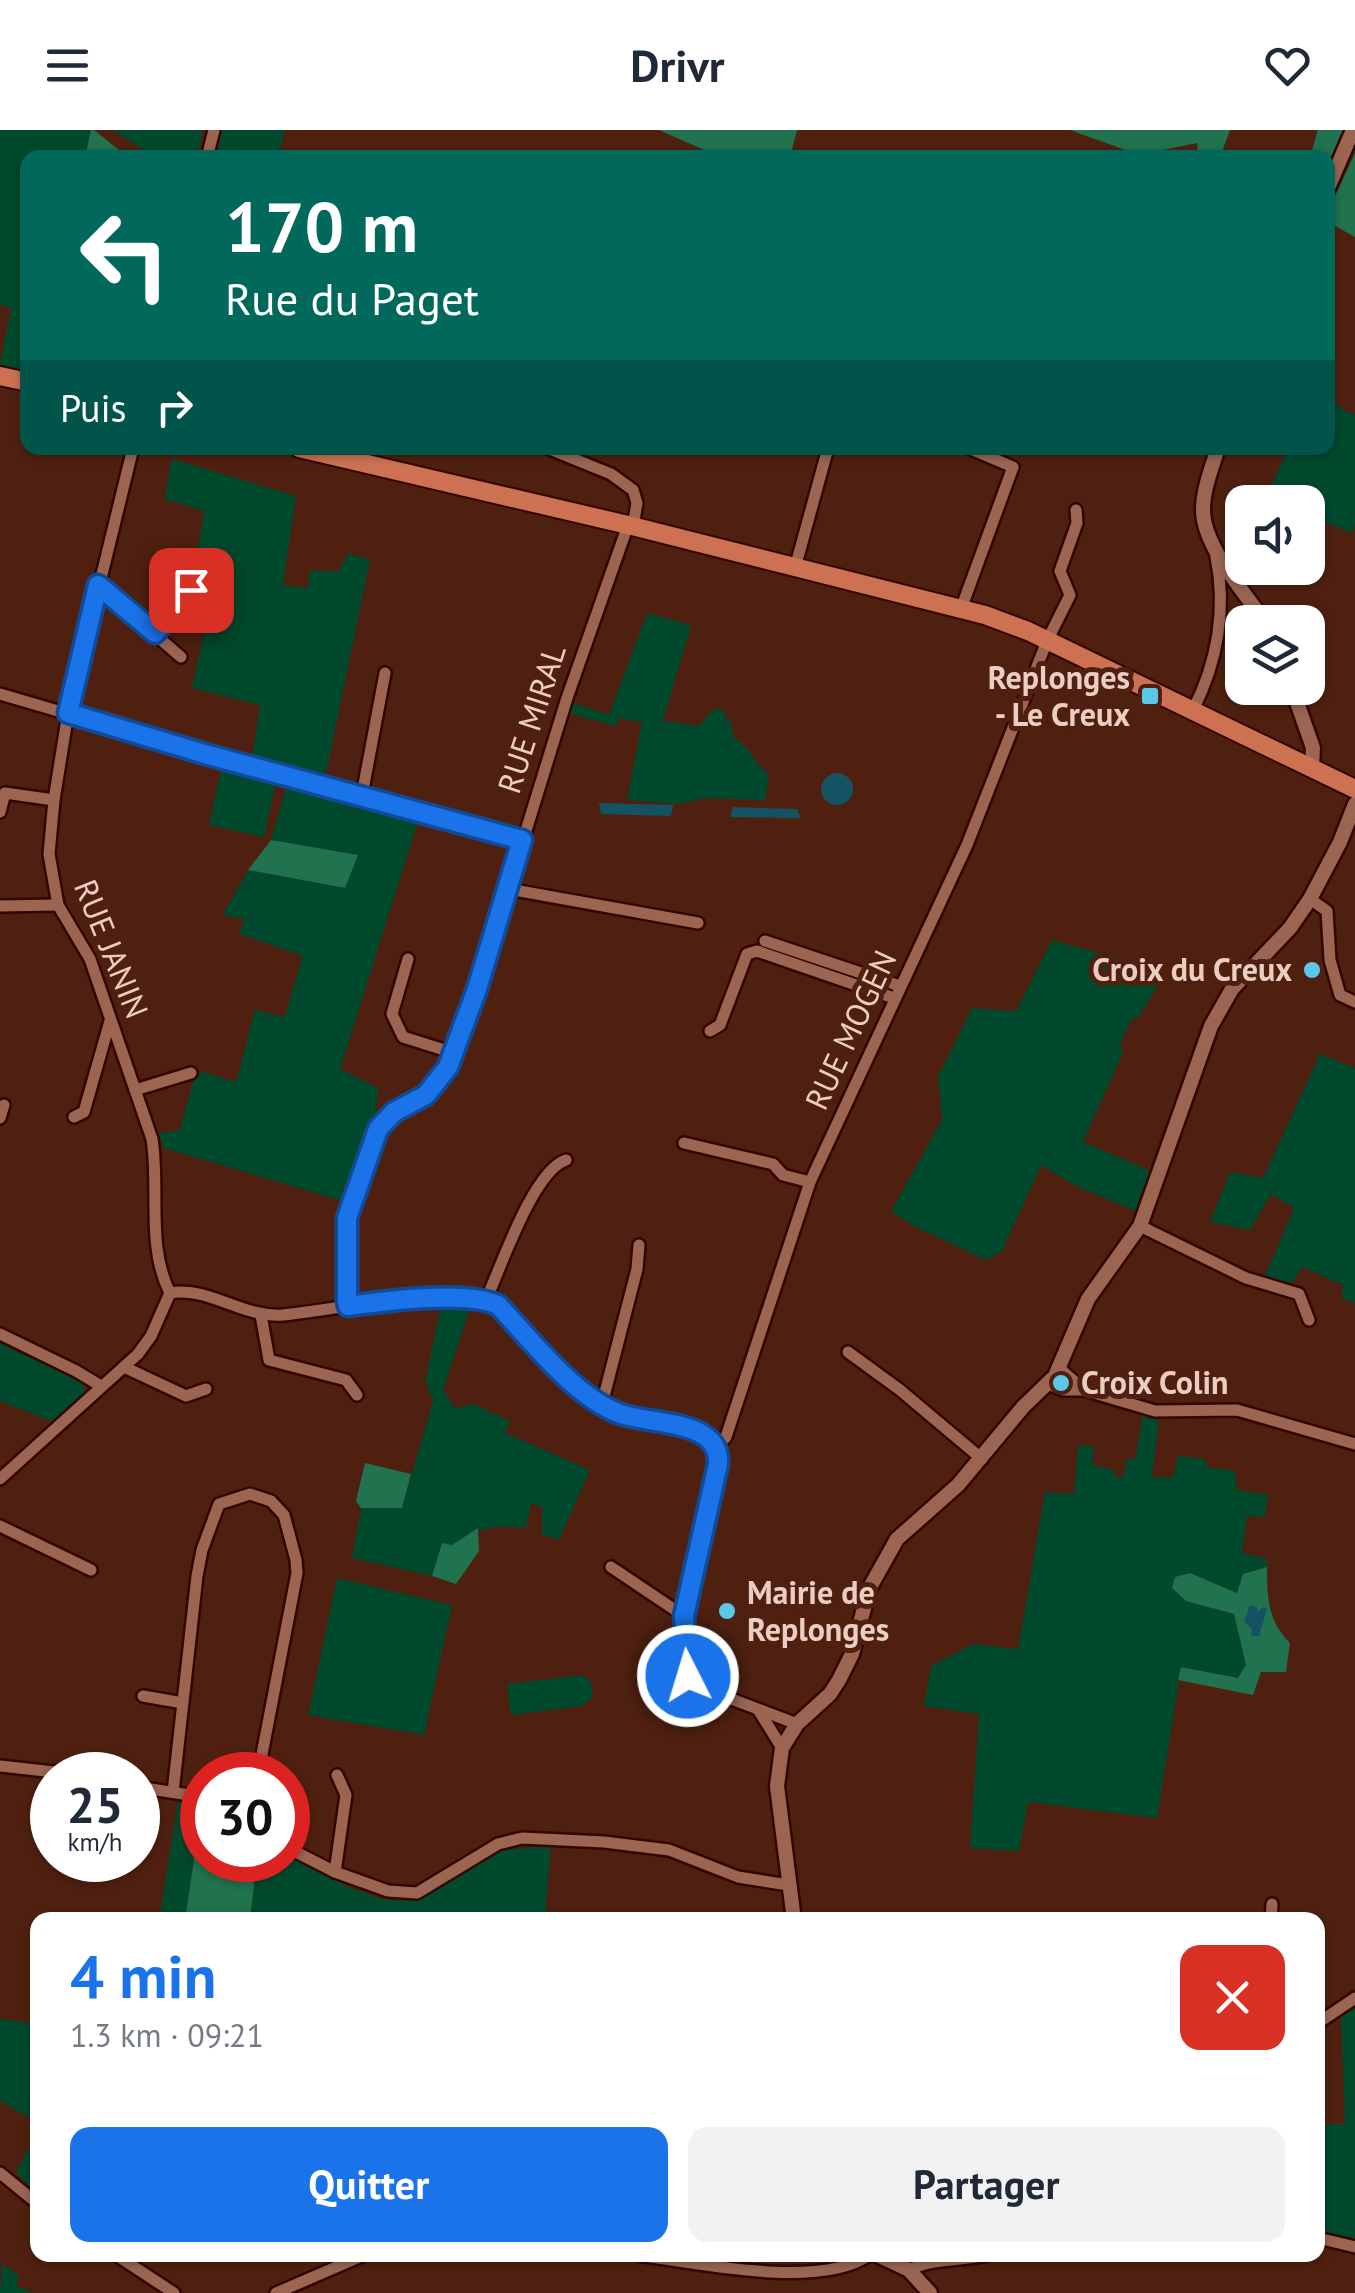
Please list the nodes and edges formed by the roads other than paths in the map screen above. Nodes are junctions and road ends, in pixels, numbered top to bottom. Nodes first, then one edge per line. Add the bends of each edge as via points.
1 (1354, 130) edge
2 (1335, 172) edge
3 (131, 455) edge
4 (329, 455) edge
5 (573, 455) edge
6 (826, 455) edge
7 (985, 455) edge
8 (1216, 455) edge
9 (1076, 510) dead end
10 (631, 526) junction
11 (1214, 548) junction
12 (1225, 564) edge
13 (795, 568) junction
14 (98, 585) junction
15 (1225, 585) edge
16 (1220, 586) junction
17 (191, 590) dead end
18 (961, 610) junction
19 (155, 633) junction
20 (1047, 641) junction
21 (181, 657) dead end
22 (385, 674) dead end
23 (0, 694) edge
24 (1298, 705) edge
25 (1193, 710) junction
26 (68, 713) junction
27 (1312, 767) junction
28 (1355, 789) edge
29 (362, 795) junction
30 (54, 800) junction
31 (1355, 804) edge
32 (0, 812) edge
33 (522, 840) junction
34 (508, 890) junction
35 (1310, 899) junction
36 (58, 904) junction
37 (0, 906) edge
38 (698, 922) dead end
39 (765, 941) dead end
40 (408, 959) dead end
41 (897, 992) junction
42 (1355, 1002) edge
43 (111, 1019) junction
44 (710, 1030) dead end
45 (454, 1053) junction
46 (190, 1073) dead end
47 (135, 1090) junction
48 (74, 1117) dead end
49 (684, 1143) dead end
50 (566, 1160) dead end
51 (810, 1182) junction
52 (1140, 1226) junction
53 (639, 1244) dead end
54 (170, 1293) junction
55 (486, 1300) junction
56 (348, 1306) junction
57 (260, 1315) junction
58 (1309, 1320) dead end
59 (0, 1334) edge
60 (848, 1352) dead end
61 (124, 1368) junction
62 (1059, 1368) junction
63 (1048, 1384) junction
64 (101, 1386) junction
65 (206, 1390) dead end
66 (1084, 1390) junction
67 (357, 1395) dead end
68 (602, 1404) junction
69 (1355, 1444) edge
70 (716, 1446) junction
71 (982, 1460) junction
72 (0, 1478) edge
73 (0, 1526) edge
74 (611, 1567) dead end
75 (92, 1570) dead end
76 (684, 1616) junction
77 (143, 1696) dead end
78 (183, 1703) junction
79 (759, 1711) junction
80 (797, 1724) junction
81 (782, 1748) junction
82 (263, 1752) edge
83 (0, 1766) edge
84 (30, 1769) edge
85 (337, 1775) dead end
86 (160, 1790) edge
87 (173, 1792) junction
88 (180, 1793) edge
89 (310, 1859) edge
90 (335, 1872) junction
91 (788, 1885) junction
92 (1272, 1904) dead end
93 (793, 1912) edge
94 (1272, 1912) edge
95 (1355, 1998) edge
96 (1325, 2018) edge
97 (0, 2173) edge
98 (30, 2197) edge
99 (1325, 2240) edge
100 (1355, 2247) edge
101 (127, 2262) edge
102 (348, 2262) edge
103 (689, 2262) edge
104 (852, 2262) edge
105 (892, 2262) edge
106 (944, 2262) edge
107 (909, 2270) junction
108 (174, 2293) edge
109 (276, 2293) edge
110 (930, 2293) edge

1 - 2 street
3 - 14 street, RUE JANIN
4 - 10 main road
5 - 10 street via 633,490
6 - 13 street
7 - 18 street via 1014,467
8 - 11 street via 1203,506
9 - 20 street, RUE MOGEN via 1060,570 1070,596
10 - 13 main road
10 - 33 street, RUE MIRAL
11 - 12 street
11 - 16 street
13 - 18 main road
14 - 19 street
14 - 26 street, RUE JANIN
15 - 16 street
16 - 25 street via 1217,649
17 - 19 street
18 - 20 main road
19 - 21 street
20 - 25 main road
20 - 41 street, RUE MOGEN via 968,845
22 - 29 street
23 - 26 street
24 - 27 street via 1313,748
25 - 27 main road
26 - 29 street
26 - 30 street, RUE JANIN
27 - 28 main road
29 - 33 street
30 - 32 street via 5,793
30 - 36 street, RUE JANIN via 50,854
31 - 35 street
33 - 34 street, RUE MIRAL
34 - 38 street
34 - 45 street, RUE MIRAL
35 - 42 street via 1327,910 1332,970 1340,995
35 - 52 street via 1232,989 1211,1026
36 - 37 street
36 - 43 street, RUE JANIN via 90,959
39 - 41 street
40 - 45 street via 392,1014 403,1037
41 - 44 street via 757,951 747,954 720,1026
41 - 51 street, RUE MOGEN
43 - 47 street, RUE JANIN
43 - 48 street via 84,1112
45 - 56 street, RUE MIRAL via 440,1082 378,1129 347,1218
46 - 47 street
47 - 54 street, RUE JANIN via 156,1162 156,1244
49 - 51 street via 774,1164 783,1176
50 - 55 street via 555,1164 533,1197
51 - 70 street, RUE MOGEN via 726,1437
52 - 58 street via 1246,1278 1299,1294
52 - 62 street via 1088,1299
53 - 68 street
54 - 57 street via 193,1293
54 - 61 street via 150,1336
55 - 56 street
55 - 68 street
56 - 57 street
57 - 67 street via 269,1360 346,1380
59 - 64 street
60 - 71 street
61 - 64 street
61 - 65 street via 186,1396
62 - 63 street
62 - 66 street
63 - 66 street
63 - 71 street
64 - 72 street
66 - 69 street via 1156,1411 1237,1410
68 - 70 street via 708,1436
70 - 76 street via 718,1464
71 - 80 street via 897,1539 869,1588 839,1680
73 - 75 street
74 - 76 street
76 - 79 street via 692,1684
77 - 78 street
78 - 82 street via 202,1550 219,1504 250,1494 271,1501 284,1514 298,1573
78 - 87 street
79 - 80 street
79 - 81 street
80 - 81 street
81 - 91 street via 777,1786
83 - 84 street
85 - 90 street via 346,1795
86 - 87 street
87 - 88 street
89 - 90 street
90 - 91 street via 388,1892 417,1893 498,1844 522,1838 669,1850 738,1877
91 - 93 street
92 - 94 street
95 - 96 street
97 - 98 street
99 - 100 street
101 - 108 street
102 - 109 street
103 - 104 street via 792,2272
105 - 107 street
106 - 107 street
107 - 110 street

